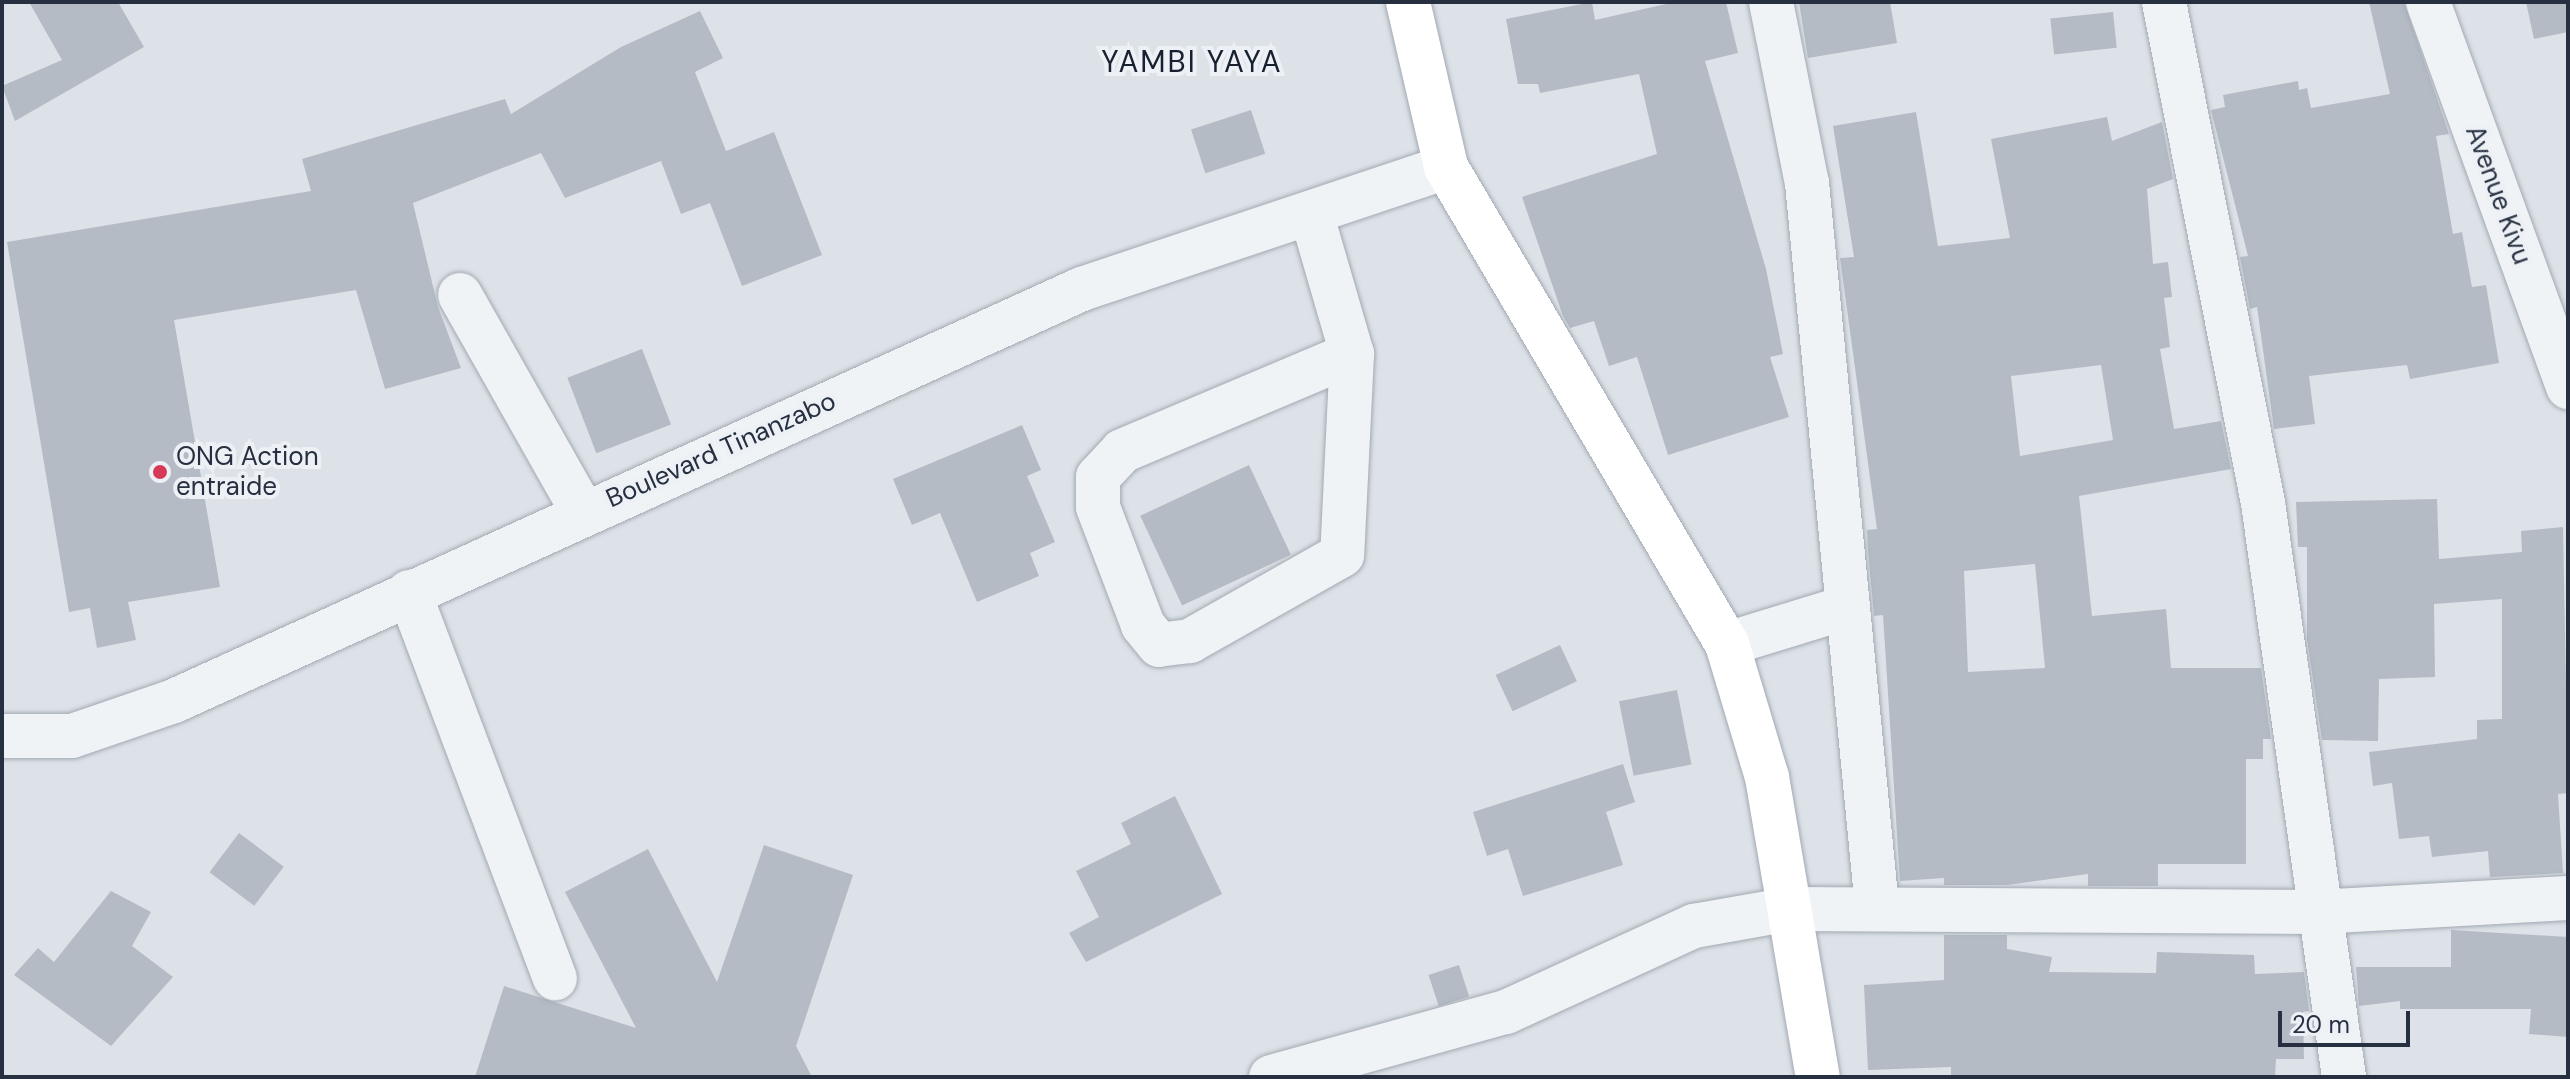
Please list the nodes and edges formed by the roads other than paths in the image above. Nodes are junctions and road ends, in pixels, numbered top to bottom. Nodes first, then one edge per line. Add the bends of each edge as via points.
1 (1408, 2) edge
2 (1771, 2) edge
3 (2164, 2) edge
4 (2428, 2) edge
5 (1446, 167) junction
6 (1311, 213) junction
7 (460, 295) dead end
8 (1352, 354) junction
9 (2568, 387) edge
10 (583, 512) junction
11 (409, 592) junction
12 (1844, 608) junction
13 (1727, 644) junction
14 (2, 736) edge
15 (2568, 898) edge
16 (1877, 907) junction
17 (1790, 909) junction
18 (2317, 912) junction
19 (555, 978) dead end
20 (1271, 1077) edge
21 (1818, 1077) edge
22 (2344, 1077) edge

1 - 5 main road
2 - 12 street via 1807,183
3 - 18 street via 2263,503
4 - 9 street, Avenue Kivu
5 - 6 street, Boulevard Tinanzabo
5 - 13 main road
6 - 8 street
6 - 10 street, Boulevard Tinanzabo via 1082,289
7 - 10 street
8 - 8 street via 1342,555 1190,641 1159,645 1143,625 1098,507 1098,477 1122,451
10 - 11 street, Boulevard Tinanzabo
11 - 14 street, Boulevard Tinanzabo via 174,701 72,736
11 - 19 street
12 - 13 street
12 - 16 street
13 - 17 main road via 1767,777
15 - 18 street
16 - 17 street
16 - 18 street
17 - 20 street via 1694,926 1506,1012
17 - 21 main road
18 - 22 street

